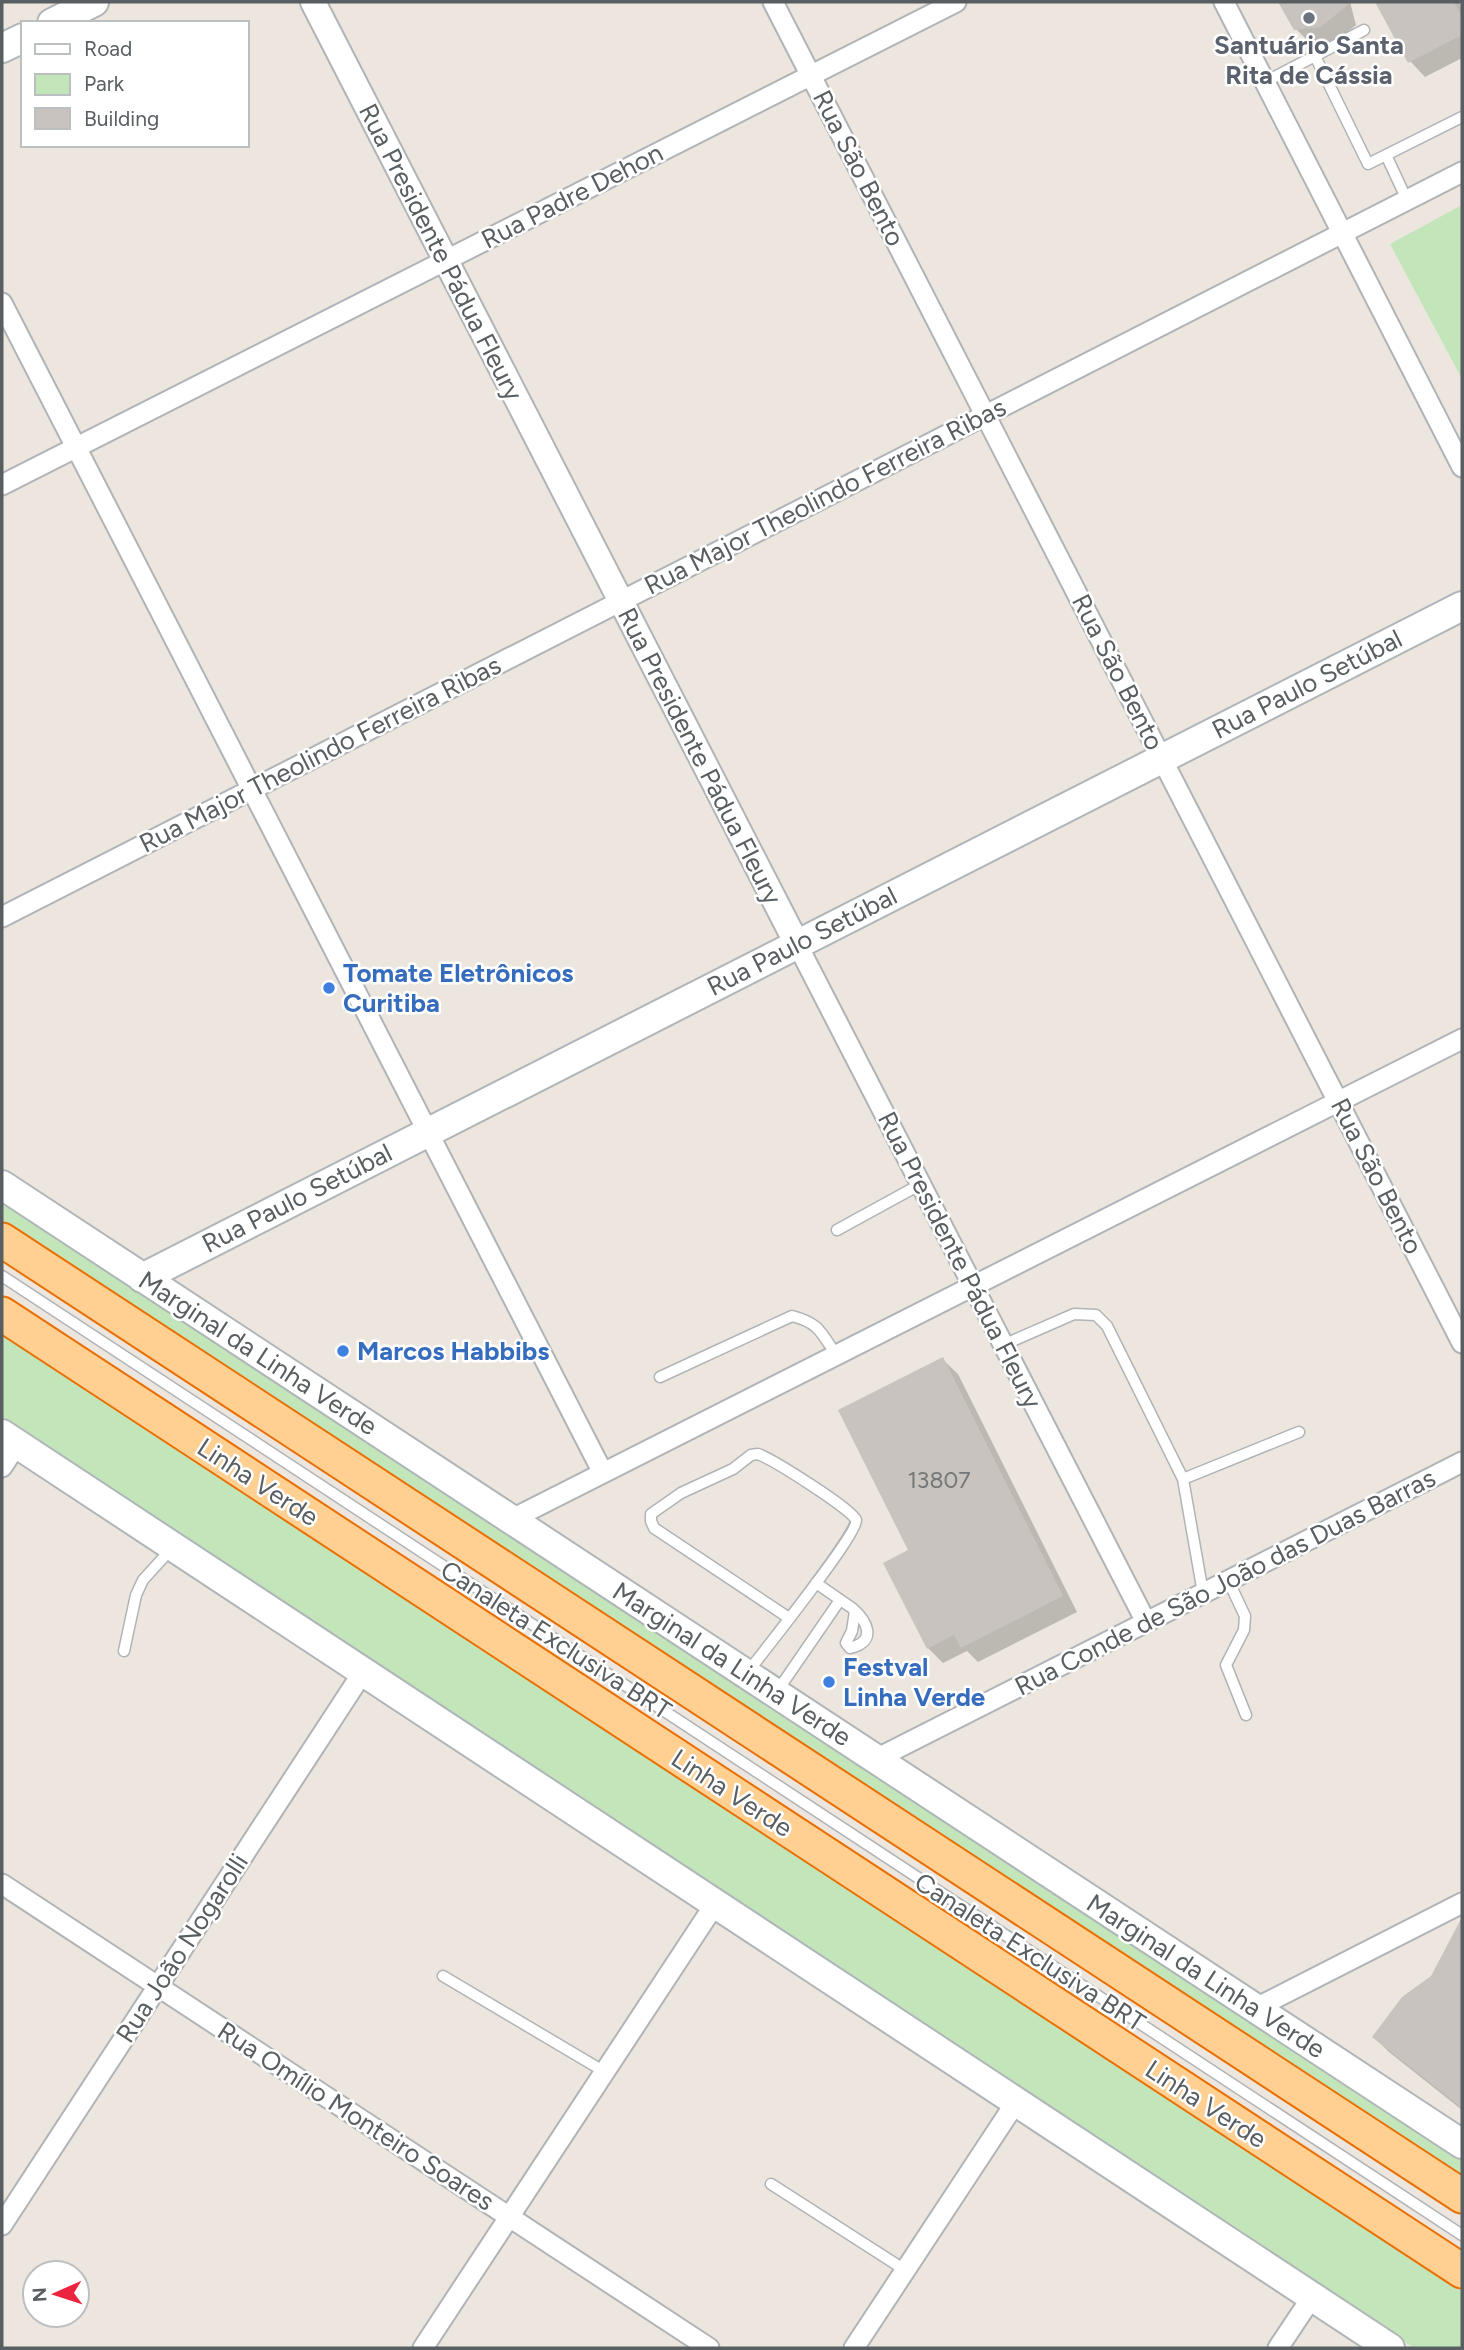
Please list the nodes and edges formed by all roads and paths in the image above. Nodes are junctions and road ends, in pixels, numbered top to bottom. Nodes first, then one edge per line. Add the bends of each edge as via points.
1 (94, 2) edge
2 (313, 2) edge
3 (773, 2) edge
4 (956, 2) edge
5 (1224, 2) edge
6 (56, 21) edge
7 (1364, 30) dead end
8 (21, 39) edge
9 (2, 48) edge
10 (1315, 56) junction
11 (811, 75) junction
12 (1265, 82) junction
13 (1462, 117) edge
14 (1386, 155) junction
15 (1462, 172) edge
16 (1407, 200) junction
17 (1342, 233) junction
18 (445, 260) junction
19 (2, 303) edge
20 (986, 415) junction
21 (76, 447) junction
22 (1462, 467) edge
23 (2, 485) edge
24 (621, 601) junction
25 (1462, 606) edge
26 (1162, 758) junction
27 (252, 789) junction
28 (2, 916) edge
29 (797, 944) junction
30 (1462, 1039) edge
31 (1338, 1101) junction
32 (428, 1131) junction
33 (920, 1184) junction
34 (2, 1185) edge
35 (837, 1230) dead end
36 (2, 1240) edge
37 (2, 1276) edge
38 (142, 1278) junction
39 (973, 1286) junction
40 (2, 1314) edge
41 (1462, 1343) edge
42 (1003, 1345) junction
43 (836, 1355) junction
44 (660, 1377) dead end
45 (1299, 1432) dead end
46 (7, 1449) edge
47 (1462, 1462) edge
48 (603, 1473) junction
49 (1183, 1479) junction
50 (512, 1518) junction
51 (173, 1547) junction
52 (1228, 1580) junction
53 (816, 1583) junction
54 (1203, 1593) junction
55 (840, 1600) junction
56 (855, 1611) dead end
57 (789, 1618) junction
58 (1146, 1622) junction
59 (124, 1651) dead end
60 (363, 1672) junction
61 (747, 1674) junction
62 (775, 1693) junction
63 (1247, 1715) dead end
64 (876, 1759) junction
65 (2, 1884) edge
66 (1462, 1903) edge
67 (715, 1904) junction
68 (443, 1976) dead end
69 (158, 1986) junction
70 (1256, 2008) junction
71 (605, 2072) junction
72 (1016, 2102) junction
73 (1462, 2144) edge
74 (771, 2183) dead end
75 (1462, 2196) edge
76 (509, 2217) junction
77 (2, 2225) edge
78 (1462, 2235) edge
79 (905, 2270) junction
80 (1462, 2272) edge
81 (1312, 2297) junction
82 (423, 2348) edge
83 (709, 2348) edge
84 (854, 2348) edge
85 (1278, 2348) edge
86 (1390, 2348) edge

1 - 6 main road
2 - 18 street, Rua Presidente Pádua Fleury
3 - 11 street, Rua São Bento
4 - 11 street, Rua Padre Dehon
5 - 12 street
7 - 10 lane
8 - 9 main road
10 - 12 lane
10 - 14 lane via 1368,164
11 - 18 street, Rua Padre Dehon
11 - 20 street, Rua São Bento
12 - 17 street
13 - 14 lane
14 - 16 lane
15 - 16 street, Rua Major Theolindo Ferreira Ribas
16 - 17 street, Rua Major Theolindo Ferreira Ribas
17 - 20 street, Rua Major Theolindo Ferreira Ribas
17 - 22 street
18 - 21 street, Rua Padre Dehon
18 - 24 street, Rua Presidente Pádua Fleury
19 - 21 street
20 - 24 street, Rua Major Theolindo Ferreira Ribas
20 - 26 street, Rua São Bento
21 - 23 street, Rua Padre Dehon
21 - 27 street
24 - 27 street, Rua Major Theolindo Ferreira Ribas
24 - 29 street, Rua Presidente Pádua Fleury
25 - 26 main road, Rua Paulo Setúbal
26 - 29 main road, Rua Paulo Setúbal
26 - 31 street, Rua São Bento
27 - 28 street, Rua Major Theolindo Ferreira Ribas
27 - 32 street
29 - 32 main road, Rua Paulo Setúbal
29 - 33 street, Rua Presidente Pádua Fleury
30 - 31 street
31 - 39 street
31 - 41 street, Rua São Bento
32 - 38 main road, Rua Paulo Setúbal
32 - 48 street
33 - 35 lane
33 - 39 street, Rua Presidente Pádua Fleury
34 - 38 main road, Marginal da Linha Verde
36 - 75 highway
37 - 78 lane, Canaleta Exclusiva BRT
38 - 50 main road, Marginal da Linha Verde
39 - 42 street, Rua Presidente Pádua Fleury
39 - 43 street
40 - 80 highway, Linha Verde
42 - 49 lane via 1074,1314 1096,1315 1107,1326
42 - 58 street, Rua Presidente Pádua Fleury
43 - 44 lane via 820,1330 792,1316
43 - 48 street
45 - 49 lane
46 - 51 main road
47 - 52 street, Rua Conde de São João das Duas Barras
48 - 50 street
49 - 54 lane
50 - 61 main road, Marginal da Linha Verde
51 - 59 lane via 143,1580
51 - 60 main road
52 - 54 street, Rua Conde de São João das Duas Barras
52 - 63 lane via 1245,1616 1244,1629 1226,1665
53 - 55 lane
53 - 57 lane
53 - 57 lane via 856,1525 856,1518 758,1454 681,1493 651,1514 654,1528
54 - 58 street, Rua Conde de São João das Duas Barras
55 - 56 lane
55 - 62 lane
57 - 61 lane
58 - 64 street, Rua Conde de São João das Duas Barras
60 - 67 main road
60 - 69 street, Rua João Nogarolli
61 - 62 main road, Marginal da Linha Verde
62 - 64 main road, Marginal da Linha Verde
64 - 70 main road, Marginal da Linha Verde
65 - 69 street, Rua Omílio Monteiro Soares
66 - 70 street
67 - 71 street
67 - 72 main road
68 - 71 lane
69 - 76 street, Rua Omílio Monteiro Soares
69 - 77 street, Rua João Nogarolli
70 - 73 main road, Marginal da Linha Verde
71 - 76 street
72 - 79 street
72 - 81 main road
74 - 79 lane
76 - 82 street
76 - 83 street, Rua Omílio Monteiro Soares
79 - 84 street
81 - 85 street
81 - 86 main road

